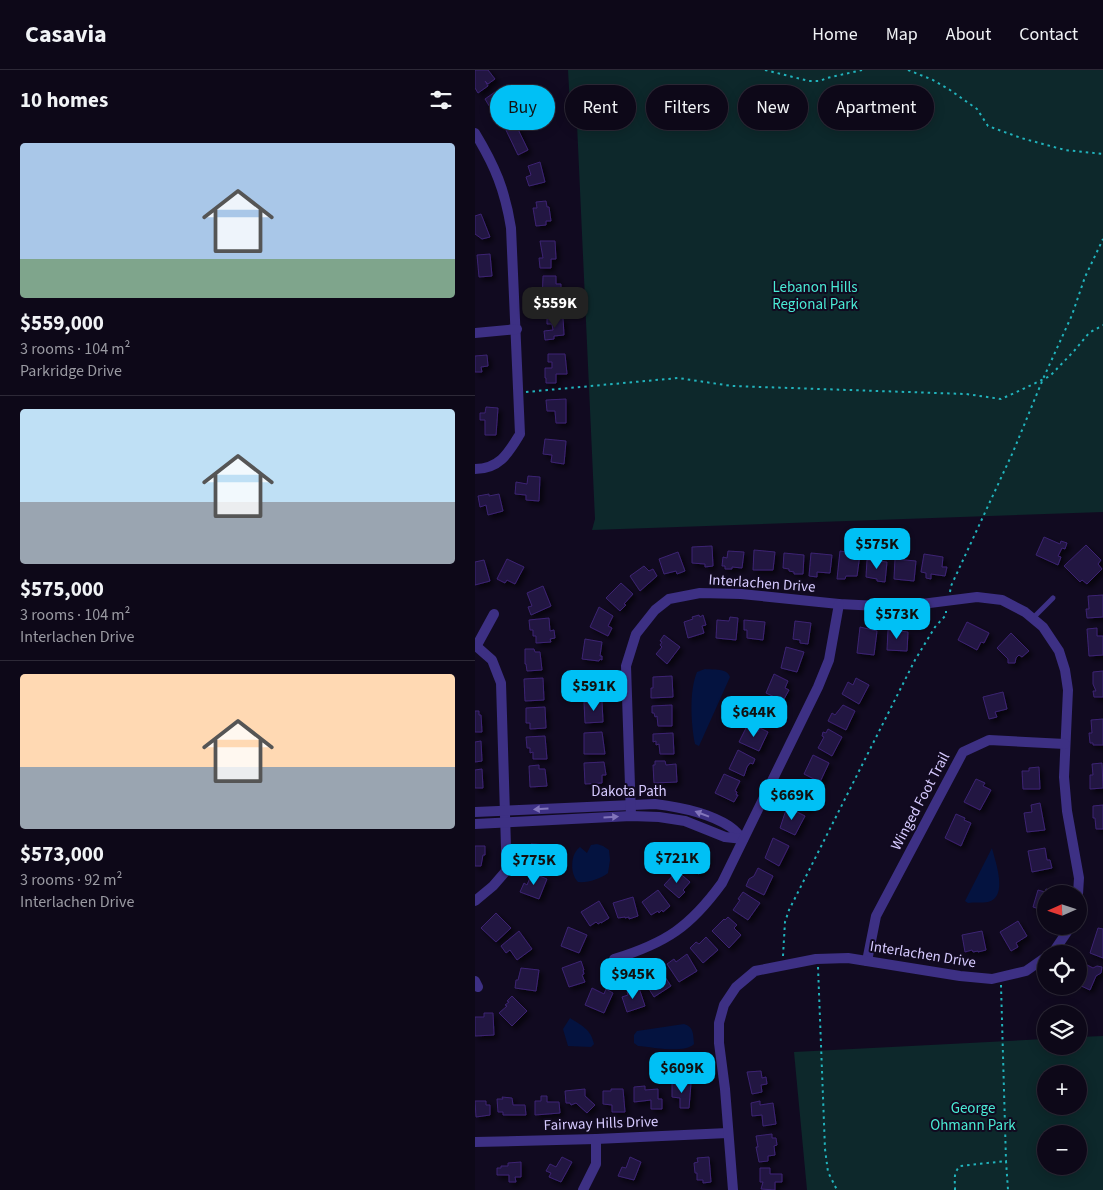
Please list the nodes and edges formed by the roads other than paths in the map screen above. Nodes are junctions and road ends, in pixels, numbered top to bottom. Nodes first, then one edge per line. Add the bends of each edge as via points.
1 (475, 133) edge
2 (517, 329) junction
3 (475, 333) edge
4 (475, 469) edge
5 (1053, 598) dead end
6 (839, 604) junction
7 (494, 614) dead end
8 (1032, 618) junction
9 (476, 645) edge
10 (1065, 744) junction
11 (631, 805) junction
12 (505, 810) junction
13 (475, 812) edge
14 (631, 816) junction
15 (506, 822) junction
16 (475, 824) edge
17 (743, 839) junction
18 (1079, 885) edge
19 (475, 901) edge
20 (614, 959) dead end
21 (867, 961) junction
22 (1037, 963) edge
23 (728, 1133) junction
24 (596, 1139) junction
25 (475, 1142) edge
26 (583, 1190) edge
27 (733, 1190) edge

1 - 2 street via 491,158 506,198
2 - 3 street
2 - 4 street via 520,434 505,457 494,465
5 - 8 lane
6 - 8 street, Interlachen Drive via 898,607 977,597 1002,600
6 - 11 street, Interlachen Drive via 700,593 669,599 655,610 635,634 626,666
6 - 17 street via 829,660 818,687
7 - 9 street
8 - 10 street, Interlachen Drive via 1043,627 1059,651 1065,670 1068,690
9 - 12 street via 492,660 501,683
10 - 18 street, Interlachen Drive via 1067,811
10 - 21 street, Winged Foot Trail via 989,740 963,752 876,916
11 -> 12 street, Dakota Path
11 - 14 street, Interlachen Drive
17 -> 11 street, Dakota Path via 731,826 696,812 676,806
12 - 13 street, Dakota Path
12 - 15 street
15 -> 14 street, Dakota Path
14 - 17 street, Dakota Path via 685,821 725,837
15 - 16 street, Dakota Path
15 - 19 street via 506,871
17 - 20 street via 722,883 710,900 680,929 656,944
21 - 22 street, Interlachen Drive via 992,979 1026,971
21 - 23 street, Interlachen Drive via 818,959 782,965 755,971 736,986 724,1005 719,1023
23 - 24 street, Fairway Hills Drive
23 - 27 street, Interlachen Drive
24 - 25 street, Fairway Hills Drive
24 - 26 street via 596,1164

